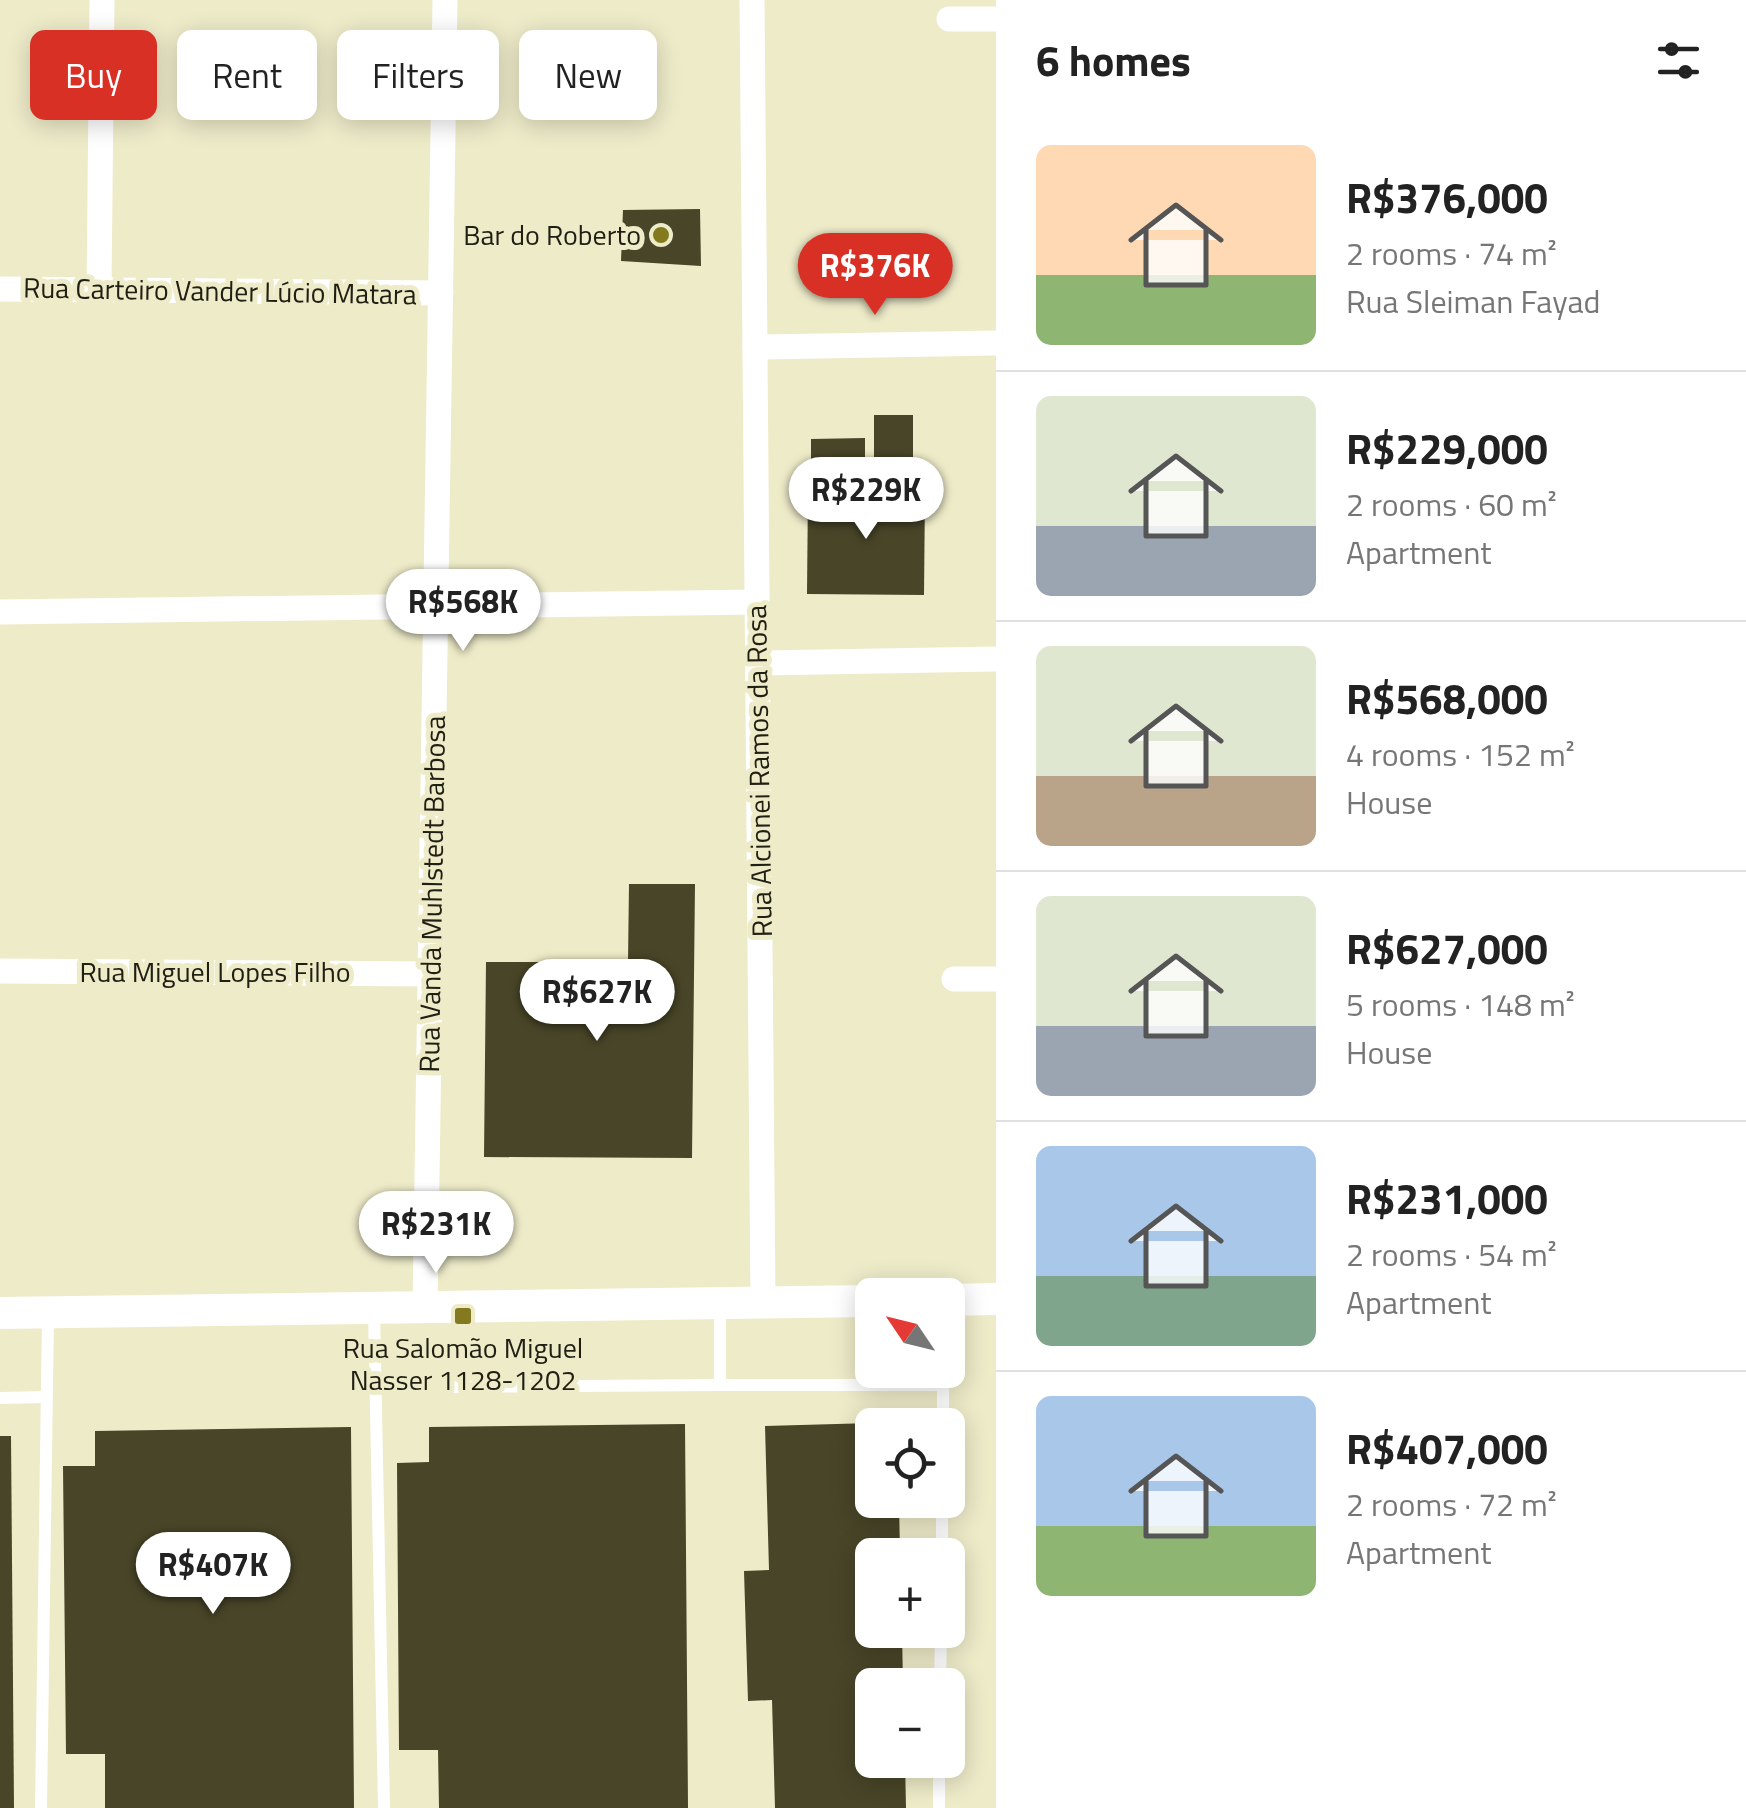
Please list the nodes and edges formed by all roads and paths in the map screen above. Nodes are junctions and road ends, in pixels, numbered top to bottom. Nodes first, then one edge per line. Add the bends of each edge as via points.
1 (102, 0) edge
2 (445, 0) edge
3 (752, 0) edge
4 (949, 19) dead end
5 (996, 19) edge
6 (0, 289) edge
7 (99, 290) junction
8 (441, 294) junction
9 (996, 343) edge
10 (755, 347) junction
11 (757, 602) junction
12 (436, 606) junction
13 (0, 612) edge
14 (996, 659) edge
15 (758, 663) junction
16 (0, 971) edge
17 (430, 974) junction
18 (996, 978) edge
19 (954, 979) dead end
20 (996, 1299) edge
21 (965, 1300) edge
22 (855, 1301) edge
23 (763, 1302) junction
24 (720, 1303) junction
25 (426, 1307) junction
26 (374, 1308) junction
27 (48, 1312) junction
28 (0, 1313) edge
29 (855, 1385) edge
30 (720, 1386) junction
31 (449, 1387) dead end
32 (46, 1396) junction
33 (0, 1398) edge
34 (940, 1778) edge
35 (41, 1808) edge
36 (384, 1808) edge
37 (939, 1808) edge

1 - 7 street
2 - 8 street, Rua Vanda Muhlstedt Barbosa
3 - 10 street, Rua Alcionei Ramos da Rosa
4 - 5 street
6 - 7 street, Rua Carteiro Vander Lúcio Matara
7 - 8 street, Rua Carteiro Vander Lúcio Matara
8 - 12 street, Rua Vanda Muhlstedt Barbosa
9 - 10 street
10 - 11 street, Rua Alcionei Ramos da Rosa
11 - 12 street
11 - 15 street, Rua Alcionei Ramos da Rosa
12 - 13 street
12 - 17 street, Rua Vanda Muhlstedt Barbosa
14 - 15 street
15 - 23 street, Rua Alcionei Ramos da Rosa
16 - 17 street, Rua Miguel Lopes Filho
17 - 25 street, Rua Vanda Muhlstedt Barbosa
18 - 19 street
20 - 21 street
22 - 23 street
23 - 24 street
24 - 25 street
24 - 30 lane
25 - 26 street
26 - 27 street
26 - 36 lane
27 - 28 street
27 - 32 lane
29 - 30 lane
30 - 31 lane
32 - 33 lane
32 - 35 lane
34 - 37 lane

